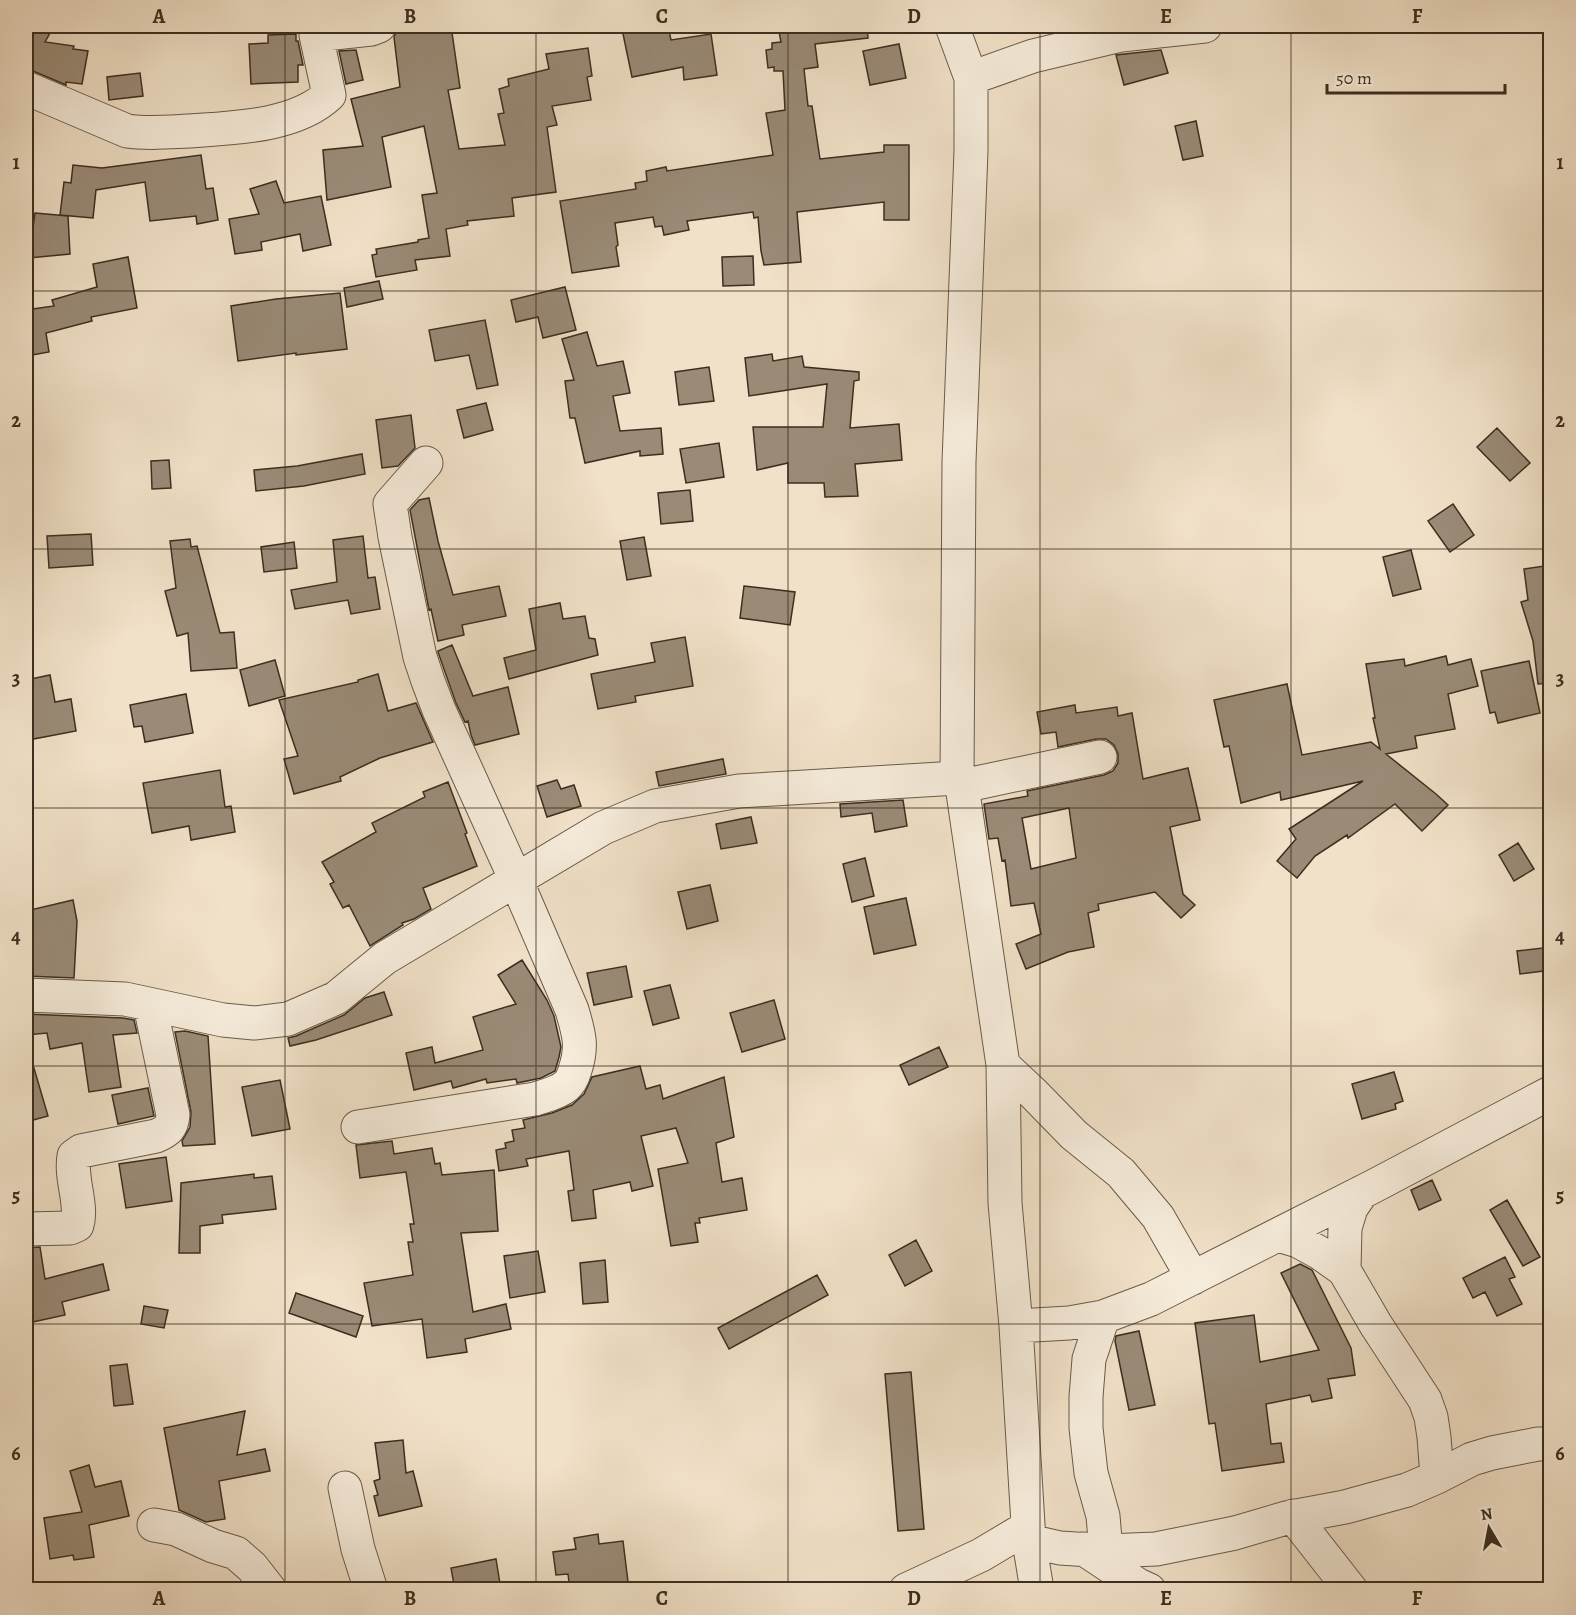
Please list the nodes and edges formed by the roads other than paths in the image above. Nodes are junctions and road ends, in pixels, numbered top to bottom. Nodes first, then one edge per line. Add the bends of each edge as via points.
1 (379, 26) edge
2 (952, 26) edge
3 (1205, 26) edge
4 (971, 78) junction
5 (26, 88) edge
6 (426, 463) dead end
7 (1100, 757) dead end
8 (959, 782) junction
9 (516, 880) junction
10 (26, 994) edge
11 (150, 1005) junction
12 (1004, 1065) junction
13 (1551, 1093) edge
14 (358, 1127) dead end
15 (1362, 1192) junction
16 (26, 1229) edge
17 (1278, 1235) junction
18 (1344, 1270) junction
19 (1193, 1278) junction
20 (1102, 1317) junction
21 (1016, 1326) junction
22 (1427, 1407) junction
23 (1551, 1444) edge
24 (1481, 1456) junction
25 (1437, 1477) junction
26 (345, 1488) dead end
27 (1293, 1516) junction
28 (154, 1526) dead end
29 (1028, 1534) junction
30 (1095, 1550) junction
31 (270, 1590) edge
32 (371, 1590) edge
33 (906, 1590) edge
34 (1037, 1590) edge
35 (1149, 1590) edge
36 (1351, 1590) edge

1 - 5 street via 316,34 329,95 306,111 262,123 218,129 127,131
2 - 4 street
3 - 4 street via 1121,35 1033,56
4 - 8 street via 959,462
6 - 9 street via 390,504 420,657 439,710
7 - 8 street
8 - 9 street via 739,792 655,806 603,828
8 - 12 street
9 - 11 street via 385,958 336,998 288,1019 254,1023 223,1020
9 - 14 street via 572,1010 580,1051 572,1078 564,1088 535,1099
10 - 11 street via 125,999
11 - 16 street via 172,1126 156,1137 81,1151 74,1156 72,1168 77,1225
12 - 19 street via 1074,1136 1121,1173 1158,1217
12 - 21 street via 1005,1203
13 - 15 street
15 - 17 street
15 - 18 street via 1351,1208 1345,1228
17 - 18 street via 1298,1241
17 - 19 street
18 - 22 street
19 - 20 street
20 - 21 street
20 - 30 street via 1089,1359 1086,1397 1091,1473 1103,1516
21 - 29 street
22 - 24 street
22 - 25 street
23 - 24 street
24 - 25 street
25 - 27 street via 1407,1490 1345,1507
26 - 32 street
27 - 30 street via 1156,1549
27 - 36 street
28 - 31 street via 176,1529 236,1553
29 - 30 street via 1060,1548
29 - 33 street
29 - 34 street
30 - 35 street

